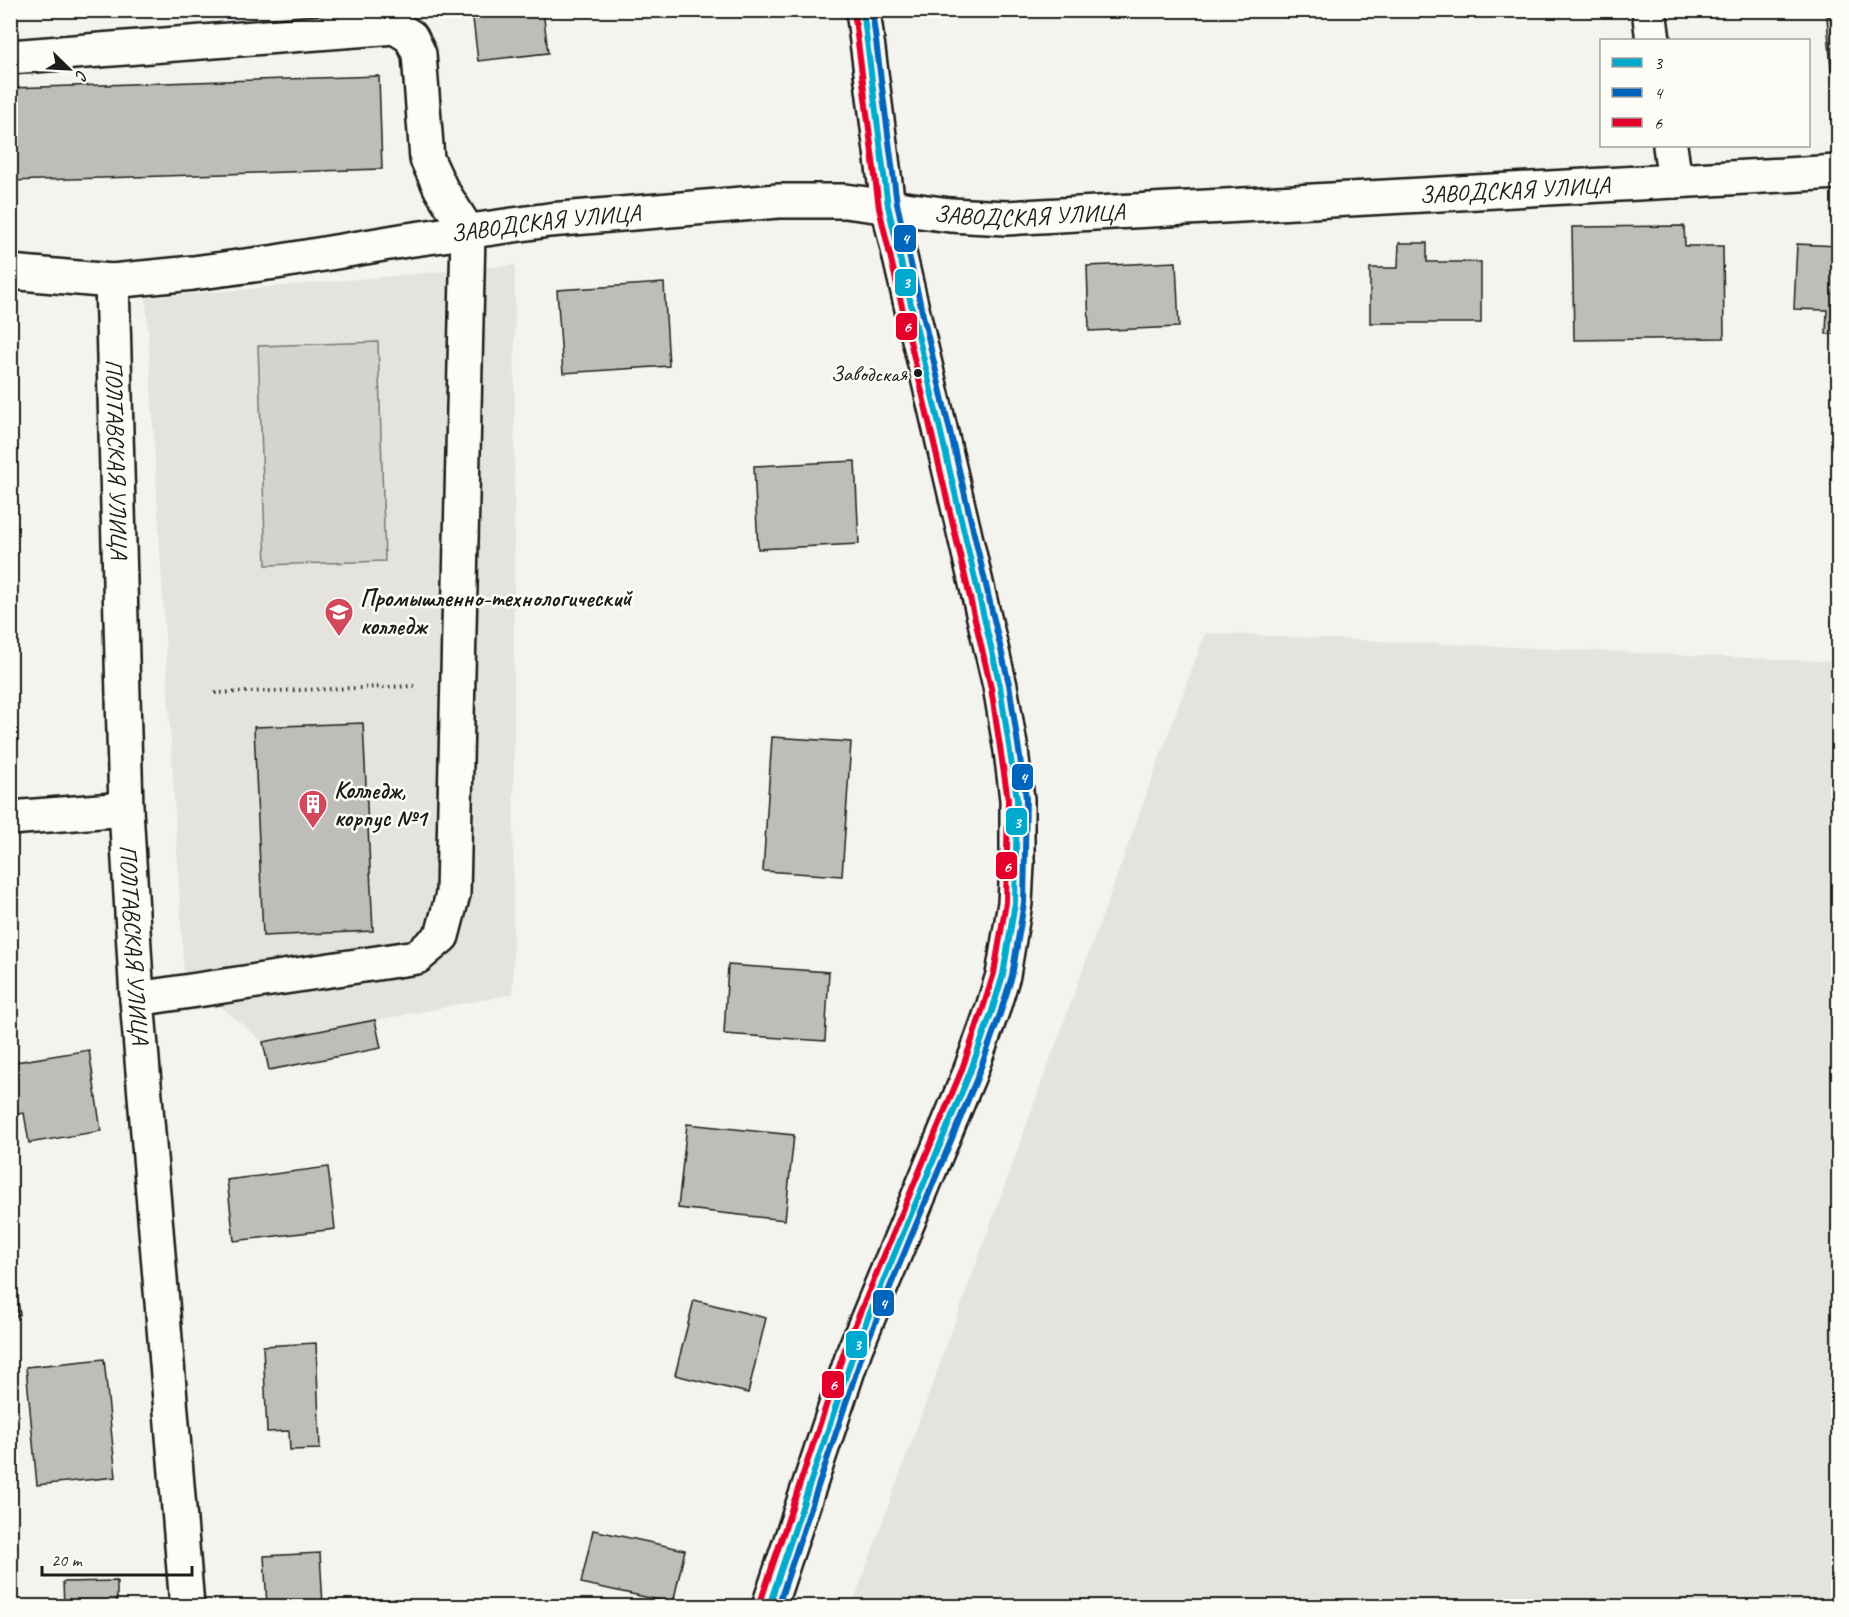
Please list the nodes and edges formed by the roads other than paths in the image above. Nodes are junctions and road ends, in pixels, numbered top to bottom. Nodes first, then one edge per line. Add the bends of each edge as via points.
1 (863, 10) edge
2 (1649, 10) edge
3 (400, 19) edge
4 (1653, 39) edge
5 (10, 57) edge
6 (1670, 147) edge
7 (1839, 172) edge
8 (1675, 181) junction
9 (888, 206) junction
10 (468, 232) junction
11 (10, 272) edge
12 (112, 281) junction
13 (126, 809) junction
14 (10, 818) edge
15 (136, 999) junction
16 (187, 1606) edge
17 (769, 1606) edge

1 - 9 street
2 - 4 street
3 - 5 street
3 - 10 street via 418,54 427,159
6 - 8 street
7 - 8 street, ЗАВОДСКАЯ УЛИЦА
8 - 9 street, ЗАВОДСКАЯ УЛИЦА via 1006,218
9 - 10 street, ЗАВОДСКАЯ УЛИЦА via 845,201 778,201 549,220
9 - 17 street via 1000,686 1017,799 1015,903 1003,975 992,1011 855,1349
10 - 12 street, ЗАВОДСКАЯ УЛИЦА via 264,264
10 - 15 street via 453,894 442,936 417,957
11 - 12 street, ЗАВОДСКАЯ УЛИЦА
12 - 13 street, ПОЛТАВСКАЯ УЛИЦА
13 - 14 street
13 - 15 street, ПОЛТАВСКАЯ УЛИЦА
15 - 16 street, ПОЛТАВСКАЯ УЛИЦА

